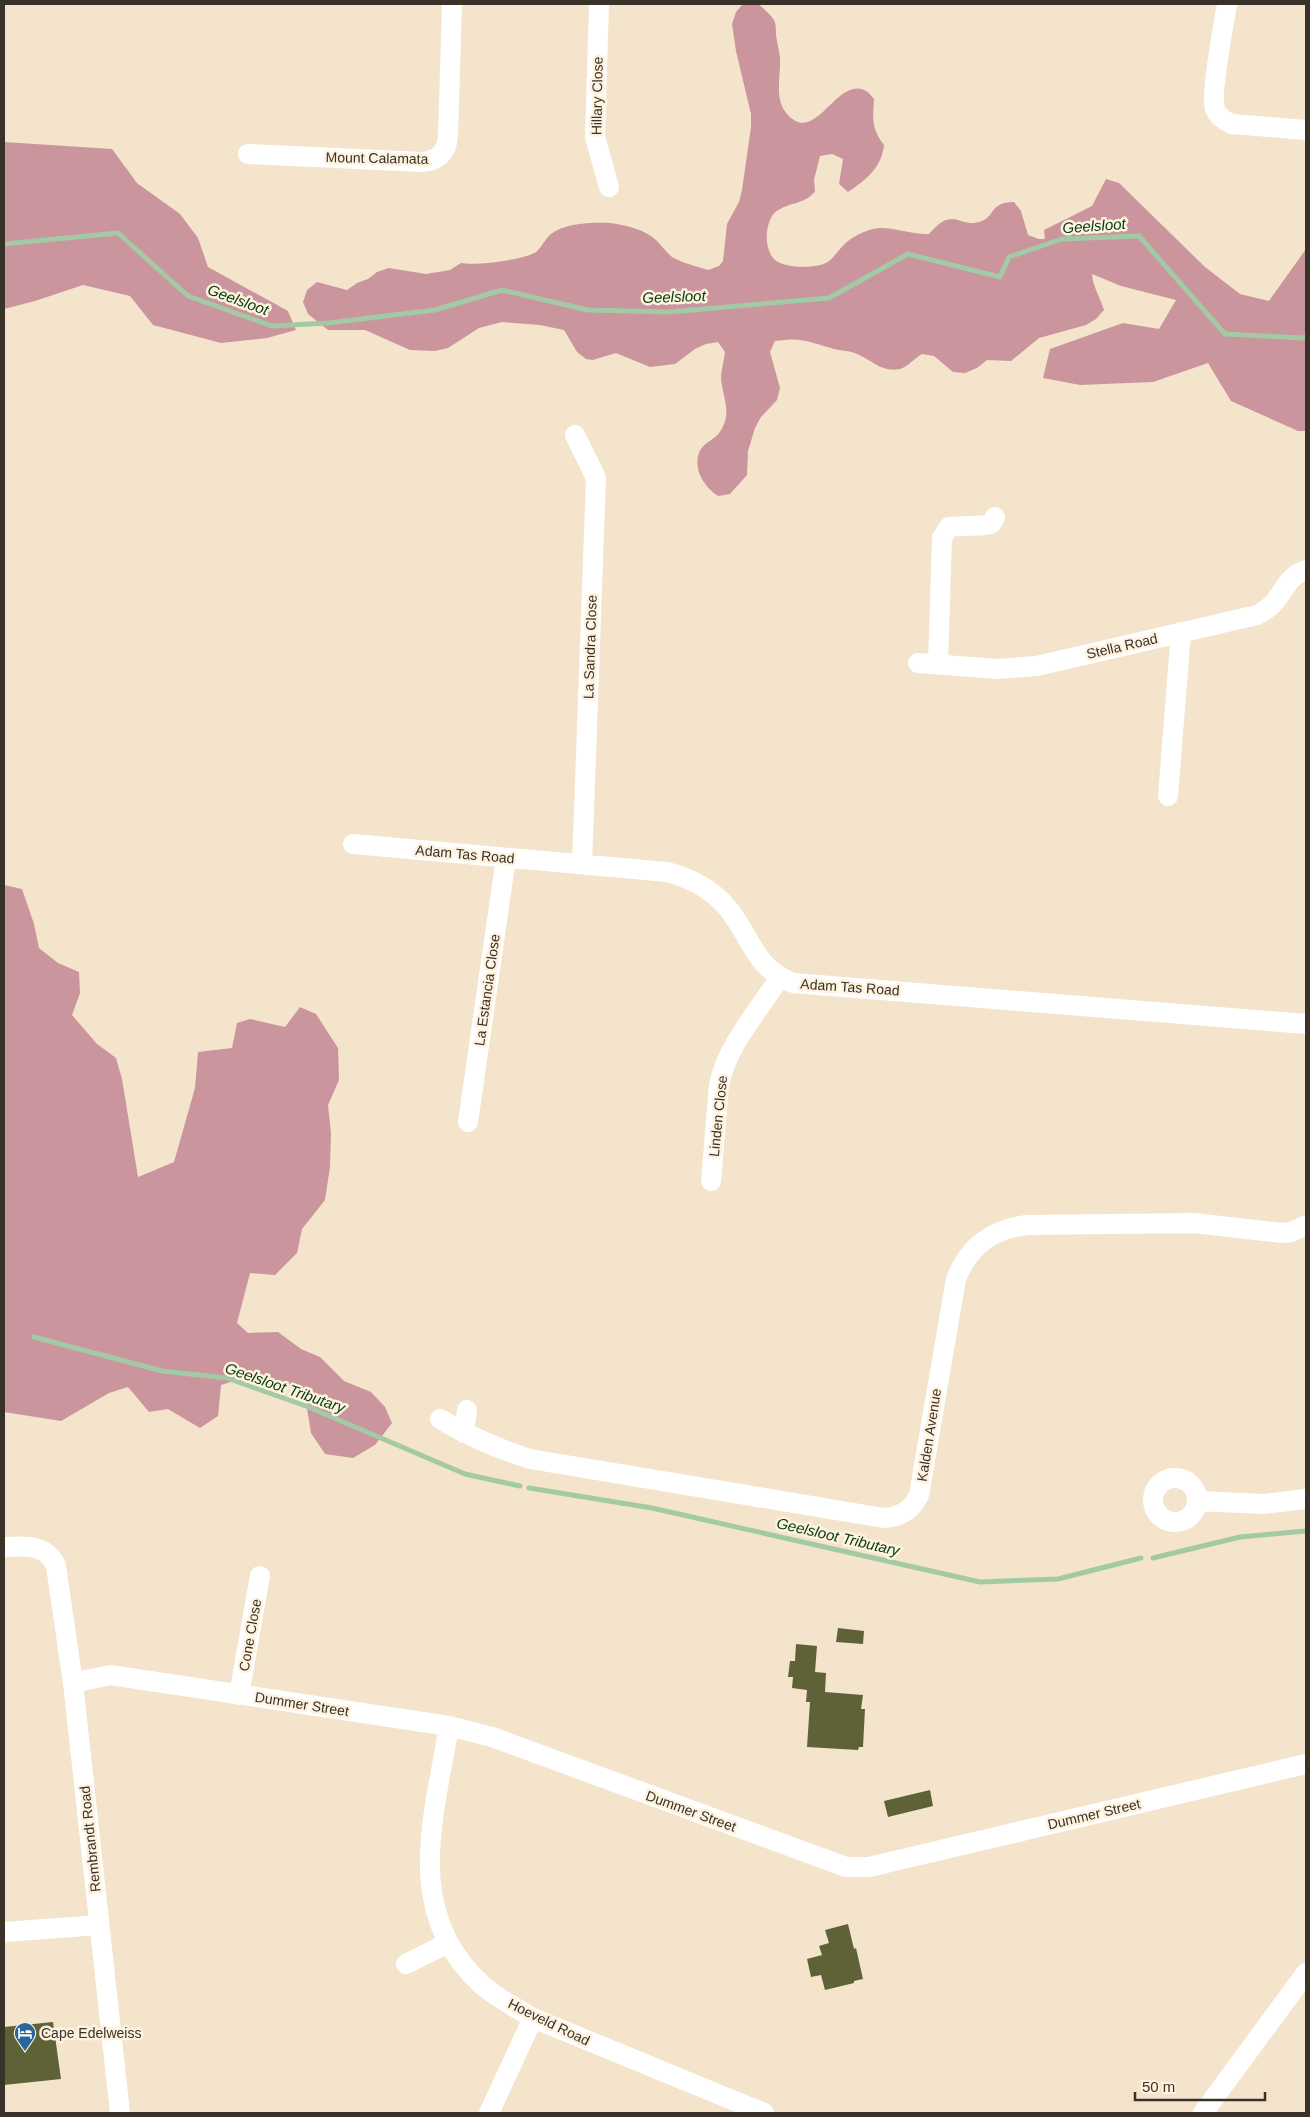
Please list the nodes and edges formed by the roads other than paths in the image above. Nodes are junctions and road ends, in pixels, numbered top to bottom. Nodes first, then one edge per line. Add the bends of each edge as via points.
1 (452, 4) edge
2 (598, 4) edge
3 (1227, 4) edge
4 (1306, 130) edge
5 (248, 154) dead end
6 (609, 187) dead end
7 (575, 435) dead end
8 (995, 517) dead end
9 (1306, 570) edge
10 (1181, 632) junction
11 (918, 663) dead end
12 (938, 664) junction
13 (1168, 796) dead end
14 (353, 844) dead end
15 (506, 858) junction
16 (582, 864) junction
17 (780, 978) junction
18 (1306, 1024) edge
19 (468, 1122) dead end
20 (711, 1181) dead end
21 (1306, 1225) edge
22 (467, 1410) dead end
23 (440, 1419) dead end
24 (464, 1433) junction
25 (1306, 1499) edge
26 (1198, 1501) dead end
27 (4, 1548) edge
28 (260, 1576) dead end
29 (72, 1683) junction
30 (239, 1695) junction
31 (448, 1726) junction
32 (1306, 1764) edge
33 (99, 1925) junction
34 (4, 1932) edge
35 (448, 1943) junction
36 (406, 1964) dead end
37 (1306, 1973) edge
38 (533, 2018) junction
39 (120, 2113) edge
40 (489, 2113) edge
41 (764, 2113) edge
42 (1203, 2113) edge

1 - 5 street, Mount Calamata via 448,143 440,156 422,162
2 - 6 street, Hillary Close via 595,137
3 - 4 street via 1213,96 1218,113 1232,124
7 - 16 street, La Sandra Close via 596,478
8 - 12 street via 986,526 949,527 942,538
9 - 10 street, Stella Road via 1291,578 1278,600 1257,615
10 - 12 street, Stella Road via 1037,666 998,669
10 - 13 street
11 - 12 street, Stella Road
14 - 15 street, Adam Tas Road
15 - 16 street, Adam Tas Road
15 - 19 street, La Estancia Close
16 - 17 street, Adam Tas Road via 667,872 707,888 728,908 760,960
17 - 18 street, Adam Tas Road via 793,983
17 - 20 street, Linden Close via 730,1052 721,1073
21 - 24 street, Kalden Avenue via 1282,1233 1194,1223 1027,1225 1004,1229 984,1240 967,1256 956,1278 920,1495 906,1512 892,1518 530,1459 505,1452
22 - 24 street
23 - 24 street, Kalden Avenue
25 - 26 street via 1264,1504
27 - 29 street, Rembrandt Road via 25,1546 42,1549 51,1556 56,1566
28 - 30 street, Cone Close
29 - 30 street, Dummer Street via 110,1675
29 - 33 street, Rembrandt Road
30 - 31 street, Dummer Street
31 - 32 street, Dummer Street via 492,1737 833,1864 859,1868
31 - 35 street, Hoeveld Road via 429,1865 436,1914
33 - 34 street
33 - 39 street, Rembrandt Road
35 - 36 street
35 - 38 street, Hoeveld Road via 483,1986
37 - 42 street
38 - 40 street
38 - 41 street, Hoeveld Road

